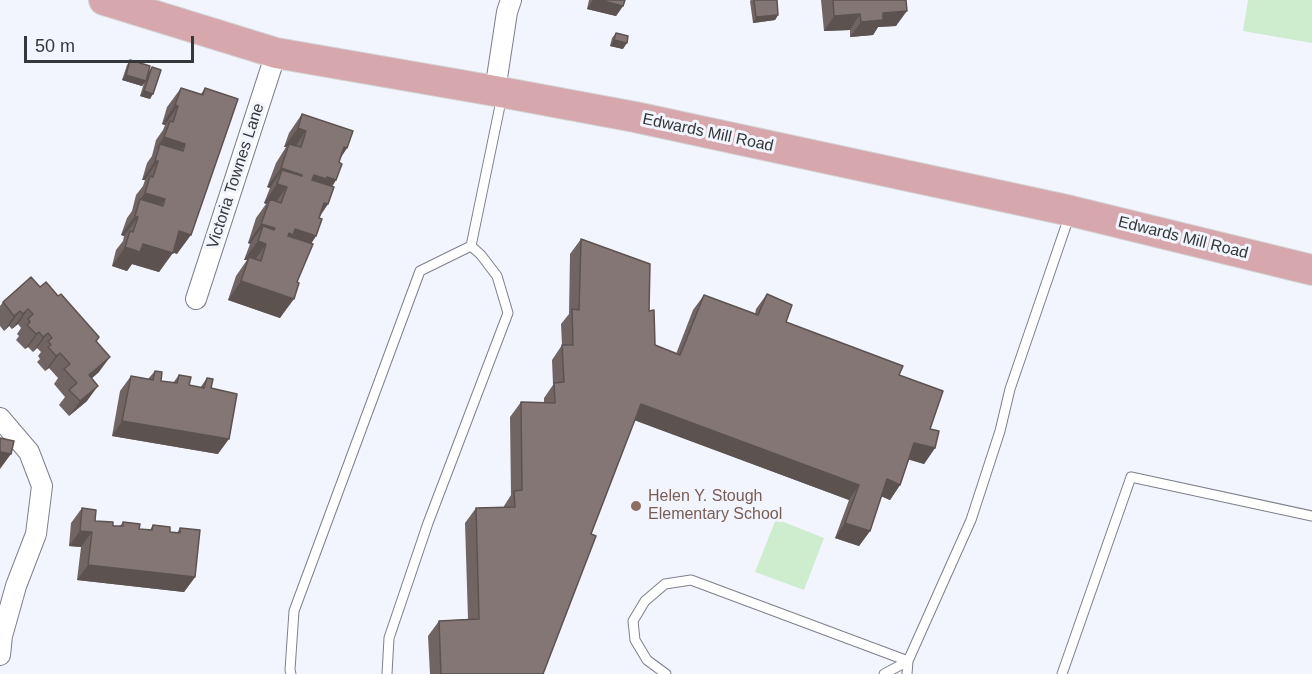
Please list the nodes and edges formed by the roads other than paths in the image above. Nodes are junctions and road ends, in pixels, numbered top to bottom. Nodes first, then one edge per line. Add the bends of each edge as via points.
1 (104, 0) edge
2 (511, 0) edge
3 (276, 53) junction
4 (499, 91) junction
5 (1071, 211) junction
6 (471, 246) junction
7 (1312, 270) edge
8 (196, 299) dead end
9 (0, 418) edge
10 (1312, 516) edge
11 (0, 655) edge
12 (908, 661) junction
13 (291, 674) edge
14 (387, 674) edge
15 (666, 674) edge
16 (884, 674) edge
17 (907, 674) edge
18 (1062, 674) edge

1 - 3 main road, Edwards Mill Road
2 - 4 street
3 - 4 main road, Edwards Mill Road
3 - 8 street, Victoria Townes Lane
4 - 5 main road, Edwards Mill Road
4 - 6 lane
5 - 7 main road, Edwards Mill Road
5 - 12 lane via 1010,389 971,520
6 - 13 lane via 420,271 294,611
6 - 14 lane via 497,276 508,313 388,638
9 - 11 street via 29,452 42,486 36,534 16,586
10 - 18 lane via 1131,477
12 - 15 lane via 691,580 665,584 645,601 633,621 635,640 647,660
12 - 16 lane
12 - 17 lane

